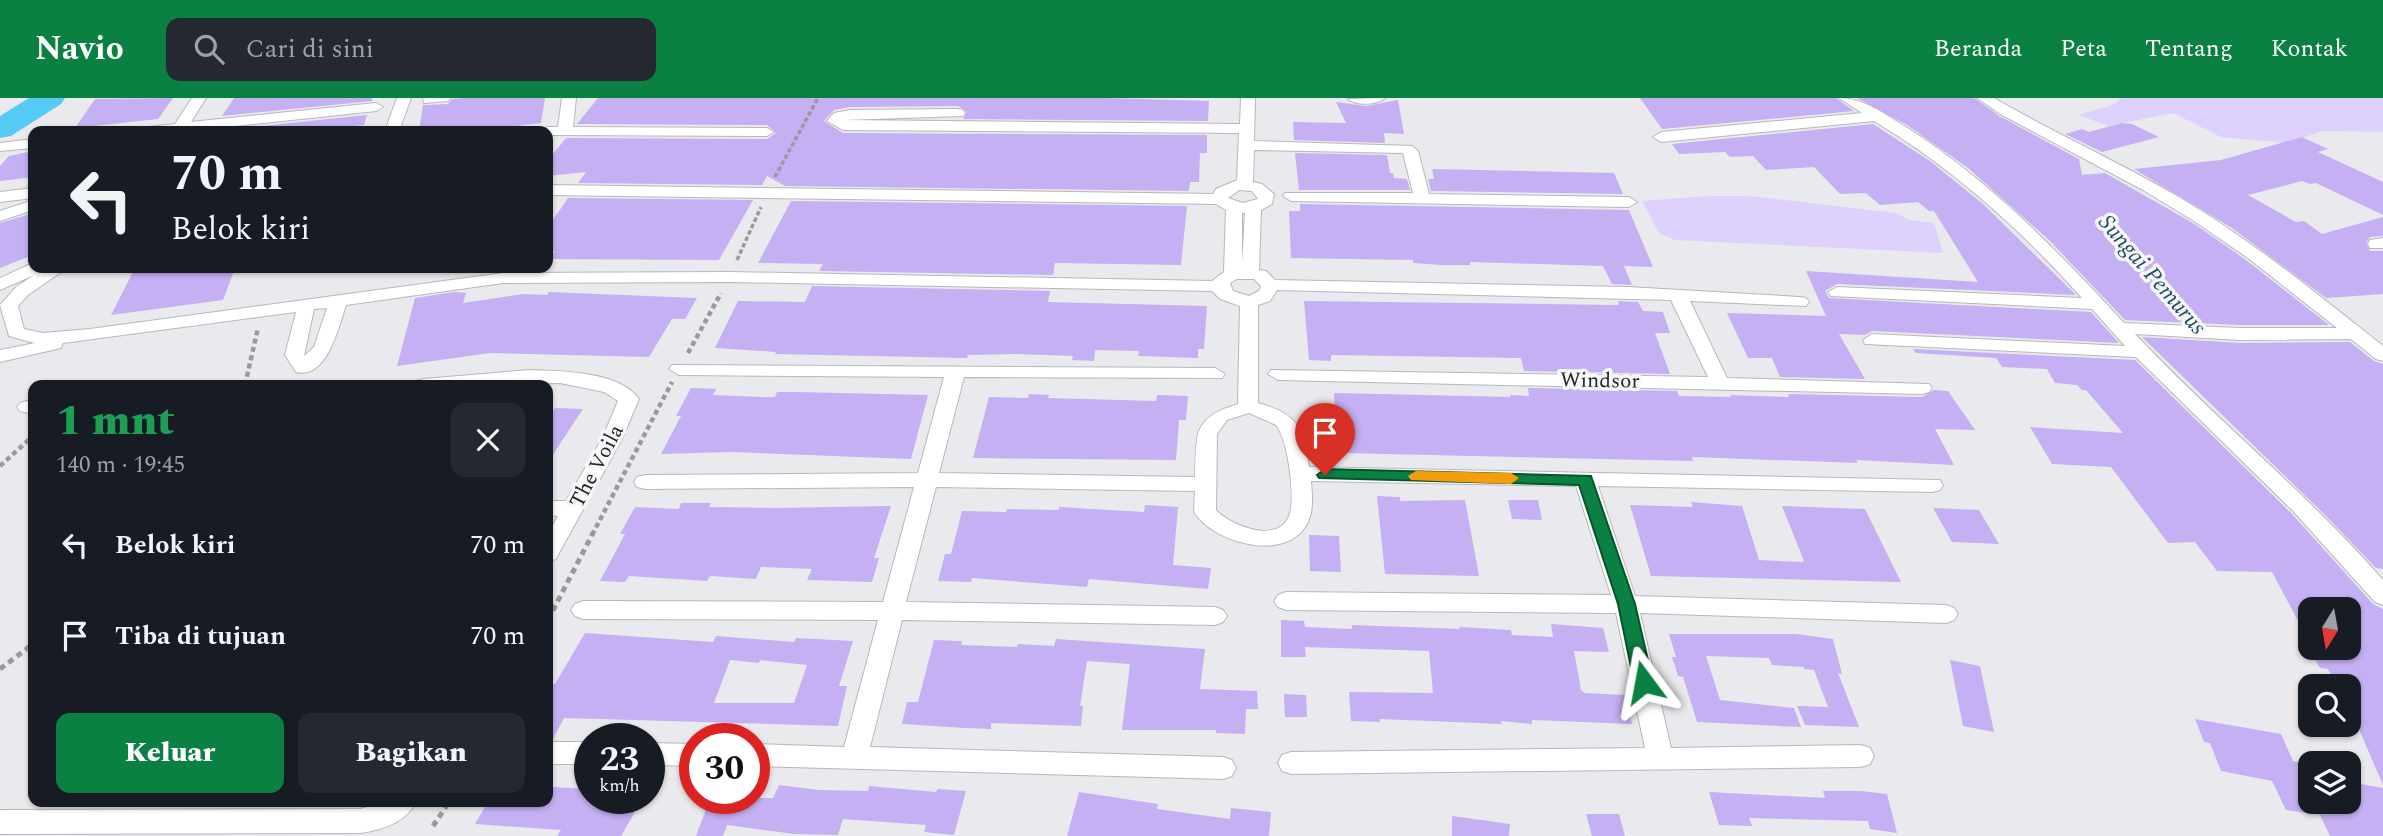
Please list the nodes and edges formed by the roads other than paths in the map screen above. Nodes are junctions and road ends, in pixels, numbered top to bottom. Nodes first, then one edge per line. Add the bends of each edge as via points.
1 (199, 98) edge
2 (404, 98) edge
3 (569, 98) edge
4 (964, 98) edge
5 (1248, 98) edge
6 (1378, 98) edge
7 (1846, 98) edge
8 (1984, 98) edge
9 (1355, 99) edge
10 (376, 107) dead end
11 (1878, 116) junction
12 (957, 119) junction
13 (182, 126) edge
14 (213, 126) edge
15 (394, 126) edge
16 (565, 129) junction
17 (1247, 129) junction
18 (553, 130) edge
19 (766, 132) dead end
20 (1661, 137) dead end
21 (28, 145) edge
22 (1247, 145) junction
23 (4, 147) dead end
24 (1245, 185) junction
25 (553, 190) edge
26 (28, 194) edge
27 (0, 197) edge
28 (1290, 197) dead end
29 (1422, 198) junction
30 (1629, 202) dead end
31 (1227, 203) junction
32 (28, 207) edge
33 (1253, 208) junction
34 (0, 216) edge
35 (28, 272) edge
36 (50, 273) edge
37 (1234, 278) junction
38 (0, 285) edge
39 (1270, 285) junction
40 (1837, 292) dead end
41 (1679, 297) junction
42 (1249, 301) junction
43 (338, 302) junction
44 (1800, 302) dead end
45 (2098, 304) junction
46 (306, 307) junction
47 (2119, 328) junction
48 (2356, 333) junction
49 (90, 335) junction
50 (1872, 341) dead end
51 (2141, 352) junction
52 (2383, 355) edge
53 (0, 356) edge
54 (680, 369) dead end
55 (955, 373) junction
56 (1214, 374) dead end
57 (1278, 374) dead end
58 (302, 376) edge
59 (479, 380) edge
60 (1720, 383) junction
61 (1922, 388) dead end
62 (1248, 407) junction
63 (1299, 474) junction
64 (928, 480) junction
65 (1586, 480) junction
66 (645, 482) dead end
67 (1206, 484) junction
68 (1932, 485) dead end
69 (553, 508) edge
70 (573, 509) junction
71 (553, 544) edge
72 (2383, 596) edge
73 (1286, 601) dead end
74 (1626, 604) junction
75 (583, 610) dead end
76 (892, 611) junction
77 (1946, 614) dead end
78 (1215, 616) dead end
79 (553, 753) edge
80 (574, 753) edge
81 (770, 755) edge
82 (1861, 756) dead end
83 (854, 757) junction
84 (1661, 760) junction
85 (1290, 763) dead end
86 (1223, 768) dead end
87 (396, 807) edge
88 (0, 822) edge

1 - 13 street
2 - 15 street
3 - 16 street
4 - 12 street
5 - 17 street
6 - 9 street
7 - 11 street
8 - 48 street via 2187,209
10 - 14 street
11 - 20 street
11 - 45 street via 1977,185
12 - 12 street via 843,126 834,121 850,114
12 - 17 street
16 - 18 street
16 - 19 street
17 - 22 street
21 - 23 street
22 - 24 street
22 - 29 street via 1407,149
24 - 31 street via 1220,195
24 - 33 street via 1260,188 1267,197
25 - 31 street
26 - 27 street
28 - 29 street
29 - 30 street
31 - 33 street
31 - 37 street
32 - 34 street
33 - 37 street
35 - 38 street
36 - 49 street via 9,305 16,332 43,339
37 - 39 street via 1260,275
37 - 42 street via 1221,291 1232,299
37 - 43 street via 514,277
39 - 41 street via 1628,292
39 - 42 street via 1268,293
40 - 45 street
41 - 44 street
41 - 60 street
42 - 62 street
43 - 46 street
43 - 58 street via 323,349
45 - 47 street
46 - 49 street
46 - 58 street via 294,355
47 - 48 street
47 - 51 street
48 - 52 street
49 - 53 street
50 - 51 street
51 - 72 street
54 - 55 street
55 - 56 street
55 - 64 street
57 - 60 street, Windsor
59 - 70 street, The Voila via 554,377 609,386 629,399
60 - 61 street, Windsor
62 - 63 street via 1286,422 1294,433
62 - 67 street via 1233,410 1207,433
63 - 65 street
63 - 67 street via 1303,511 1296,525 1267,537 1240,536 1212,520 1205,512
64 - 66 street
64 - 67 street
64 - 76 street
65 - 68 street
65 - 74 street
69 - 70 street
70 - 71 street, The Voila
73 - 74 street
74 - 77 street
74 - 84 street
75 - 76 street
76 - 78 street
76 - 83 street
79 - 80 street
81 - 83 street
82 - 84 street
83 - 86 street
84 - 85 street
87 - 88 street via 377,819 360,821

